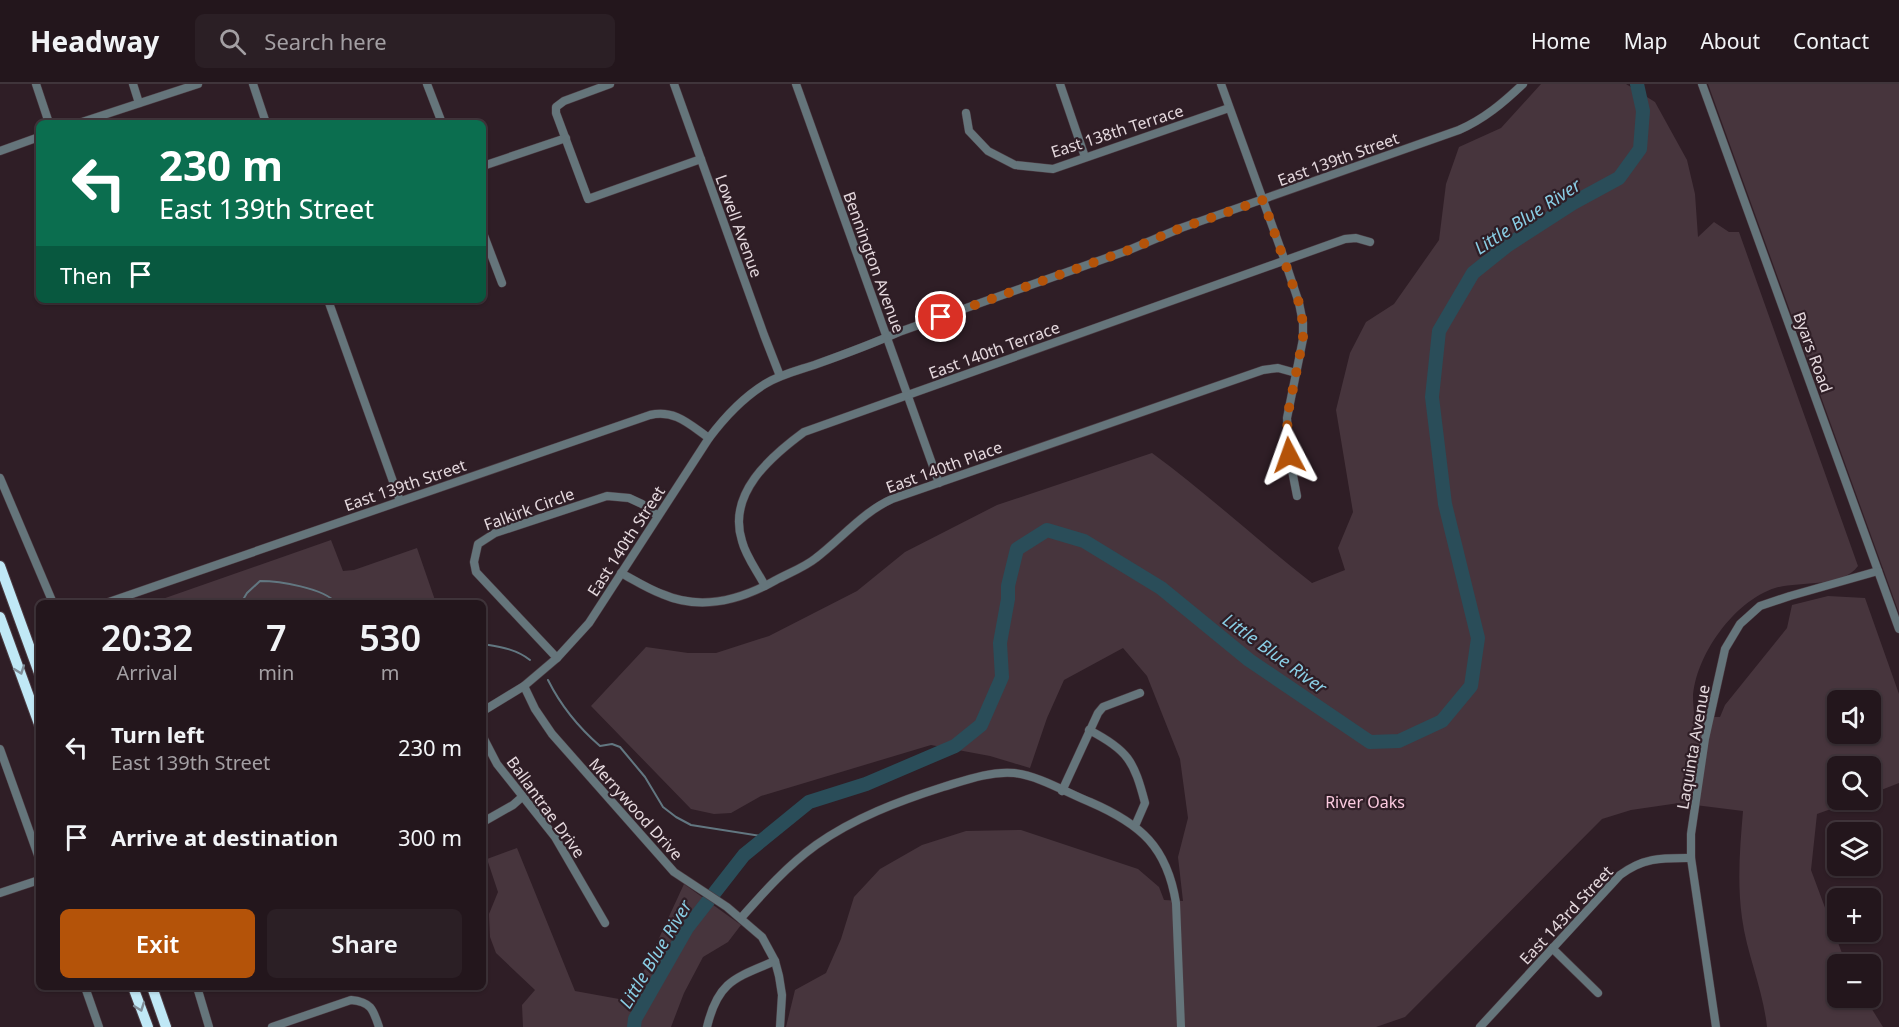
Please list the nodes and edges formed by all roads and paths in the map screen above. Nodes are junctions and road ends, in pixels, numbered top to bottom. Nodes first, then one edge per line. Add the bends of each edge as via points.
1 (36, 84) edge
2 (133, 84) edge
3 (198, 84) edge
4 (253, 84) edge
5 (427, 84) edge
6 (610, 84) edge
7 (674, 84) edge
8 (796, 84) edge
9 (1060, 84) edge
10 (1221, 84) edge
11 (1522, 84) edge
12 (1702, 84) edge
13 (139, 103) junction
14 (1229, 108) junction
15 (966, 113) dead end
16 (48, 120) edge
17 (88, 120) edge
18 (265, 120) edge
19 (440, 120) edge
20 (36, 137) edge
21 (566, 138) junction
22 (0, 151) edge
23 (1085, 157) junction
24 (701, 159) junction
25 (486, 165) edge
26 (1263, 200) junction
27 (486, 241) edge
28 (1370, 242) dead end
29 (1285, 261) junction
30 (502, 283) dead end
31 (329, 303) edge
32 (887, 337) junction
33 (1296, 373) junction
34 (780, 376) junction
35 (907, 395) junction
36 (709, 438) junction
37 (0, 478) edge
38 (939, 483) junction
39 (1297, 496) dead end
40 (400, 501) junction
41 (658, 516) junction
42 (0, 566) edge
43 (1878, 571) junction
44 (621, 573) junction
45 (765, 586) junction
46 (52, 600) edge
47 (115, 600) edge
48 (0, 617) edge
49 (1899, 629) edge
50 (557, 658) junction
51 (36, 665) edge
52 (524, 686) junction
53 (1140, 693) dead end
54 (486, 709) edge
55 (36, 716) edge
56 (1089, 730) junction
57 (486, 743) edge
58 (0, 749) edge
59 (2, 762) edge
60 (1062, 791) junction
61 (522, 797) junction
62 (486, 820) edge
63 (1136, 826) junction
64 (36, 850) edge
65 (1691, 858) junction
66 (36, 881) edge
67 (0, 893) edge
68 (741, 918) junction
69 (605, 923) dead end
70 (1552, 948) junction
71 (775, 961) junction
72 (86, 990) edge
73 (134, 990) edge
74 (153, 990) edge
75 (198, 990) edge
76 (1598, 993) dead end
77 (99, 1027) edge
78 (148, 1027) edge
79 (166, 1027) edge
80 (209, 1027) edge
81 (272, 1027) edge
82 (379, 1027) edge
83 (707, 1027) edge
84 (780, 1027) edge
85 (1181, 1027) edge
86 (1480, 1027) edge
87 (1716, 1027) edge

1 - 16 street
2 - 13 street
3 - 13 street
4 - 18 street
5 - 19 street
6 - 21 street via 556,107
7 - 24 street, Lowell Avenue
8 - 32 street, Bennington Avenue
9 - 23 street
10 - 14 street
11 - 26 street, East 139th Street via 1468,126
12 - 43 street, Byars Road
13 - 17 street
14 - 23 street, East 138th Terrace
14 - 26 street
15 - 23 street, East 138th Terrace via 969,131 988,151 1015,165 1053,169
20 - 22 street
21 - 24 street via 588,199
21 - 25 street
24 - 34 street, Lowell Avenue
26 - 29 street
26 - 32 street, East 139th Street
27 - 30 street
28 - 29 street, East 140th Terrace via 1345,239
29 - 33 street via 1303,323
29 - 35 street, East 140th Terrace
31 - 40 street
32 - 34 street, East 139th Street
32 - 35 street, Bennington Avenue
33 - 38 street, East 140th Place via 1278,368 1263,370
33 - 39 street via 1287,418
34 - 36 street, East 140th Street via 748,397
35 - 38 street, Bennington Avenue
35 - 45 street, East 140th Terrace via 804,432 760,469 739,512 738,526 742,543
36 - 40 street, East 139th Street via 680,417 662,412
36 - 41 street, East 140th Street
37 - 46 street
38 - 45 street, East 140th Place via 882,504 814,560
40 - 47 street, East 139th Street
41 - 44 street, East 140th Street
41 - 50 street, Falkirk Circle via 629,498 607,496 495,533 478,544 474,562 477,572
42 - 51 highway
43 - 49 street, Byars Road
43 - 65 street, Laquinta Avenue via 1760,606 1740,624 1725,649 1705,740
44 - 45 street, East 140th Place via 662,595 695,602 732,599
44 - 50 street, East 140th Street via 588,622
48 -> 55 highway
50 - 52 street, East 140th Street
52 - 54 street, East 140th Street
52 - 68 street, Merrywood Drive via 552,734 674,872
53 - 56 street via 1103,707
56 - 60 street
56 - 63 street via 1113,743 1131,763 1145,803
57 - 61 street, Ballantrae Drive
58 - 59 street
59 - 64 street
60 - 63 street
60 - 68 street via 1015,773 990,773 908,798 866,816 817,845 770,885
61 - 62 street
61 - 69 street, Ballantrae Drive via 555,837
63 - 85 street via 1157,849 1173,883
65 - 70 street, East 143rd Street via 1655,858 1631,867
65 - 87 street, Laquinta Avenue
66 - 67 street
68 - 71 street, Merrywood Drive via 762,937
70 - 76 street
70 - 86 street, East 143rd Street
71 - 83 street via 735,977 722,990
71 - 84 street, Merrywood Drive via 782,995
72 - 77 street
73 -> 78 highway
74 - 79 highway
75 - 80 street
81 - 82 street via 351,1000 363,1001 373,1009

